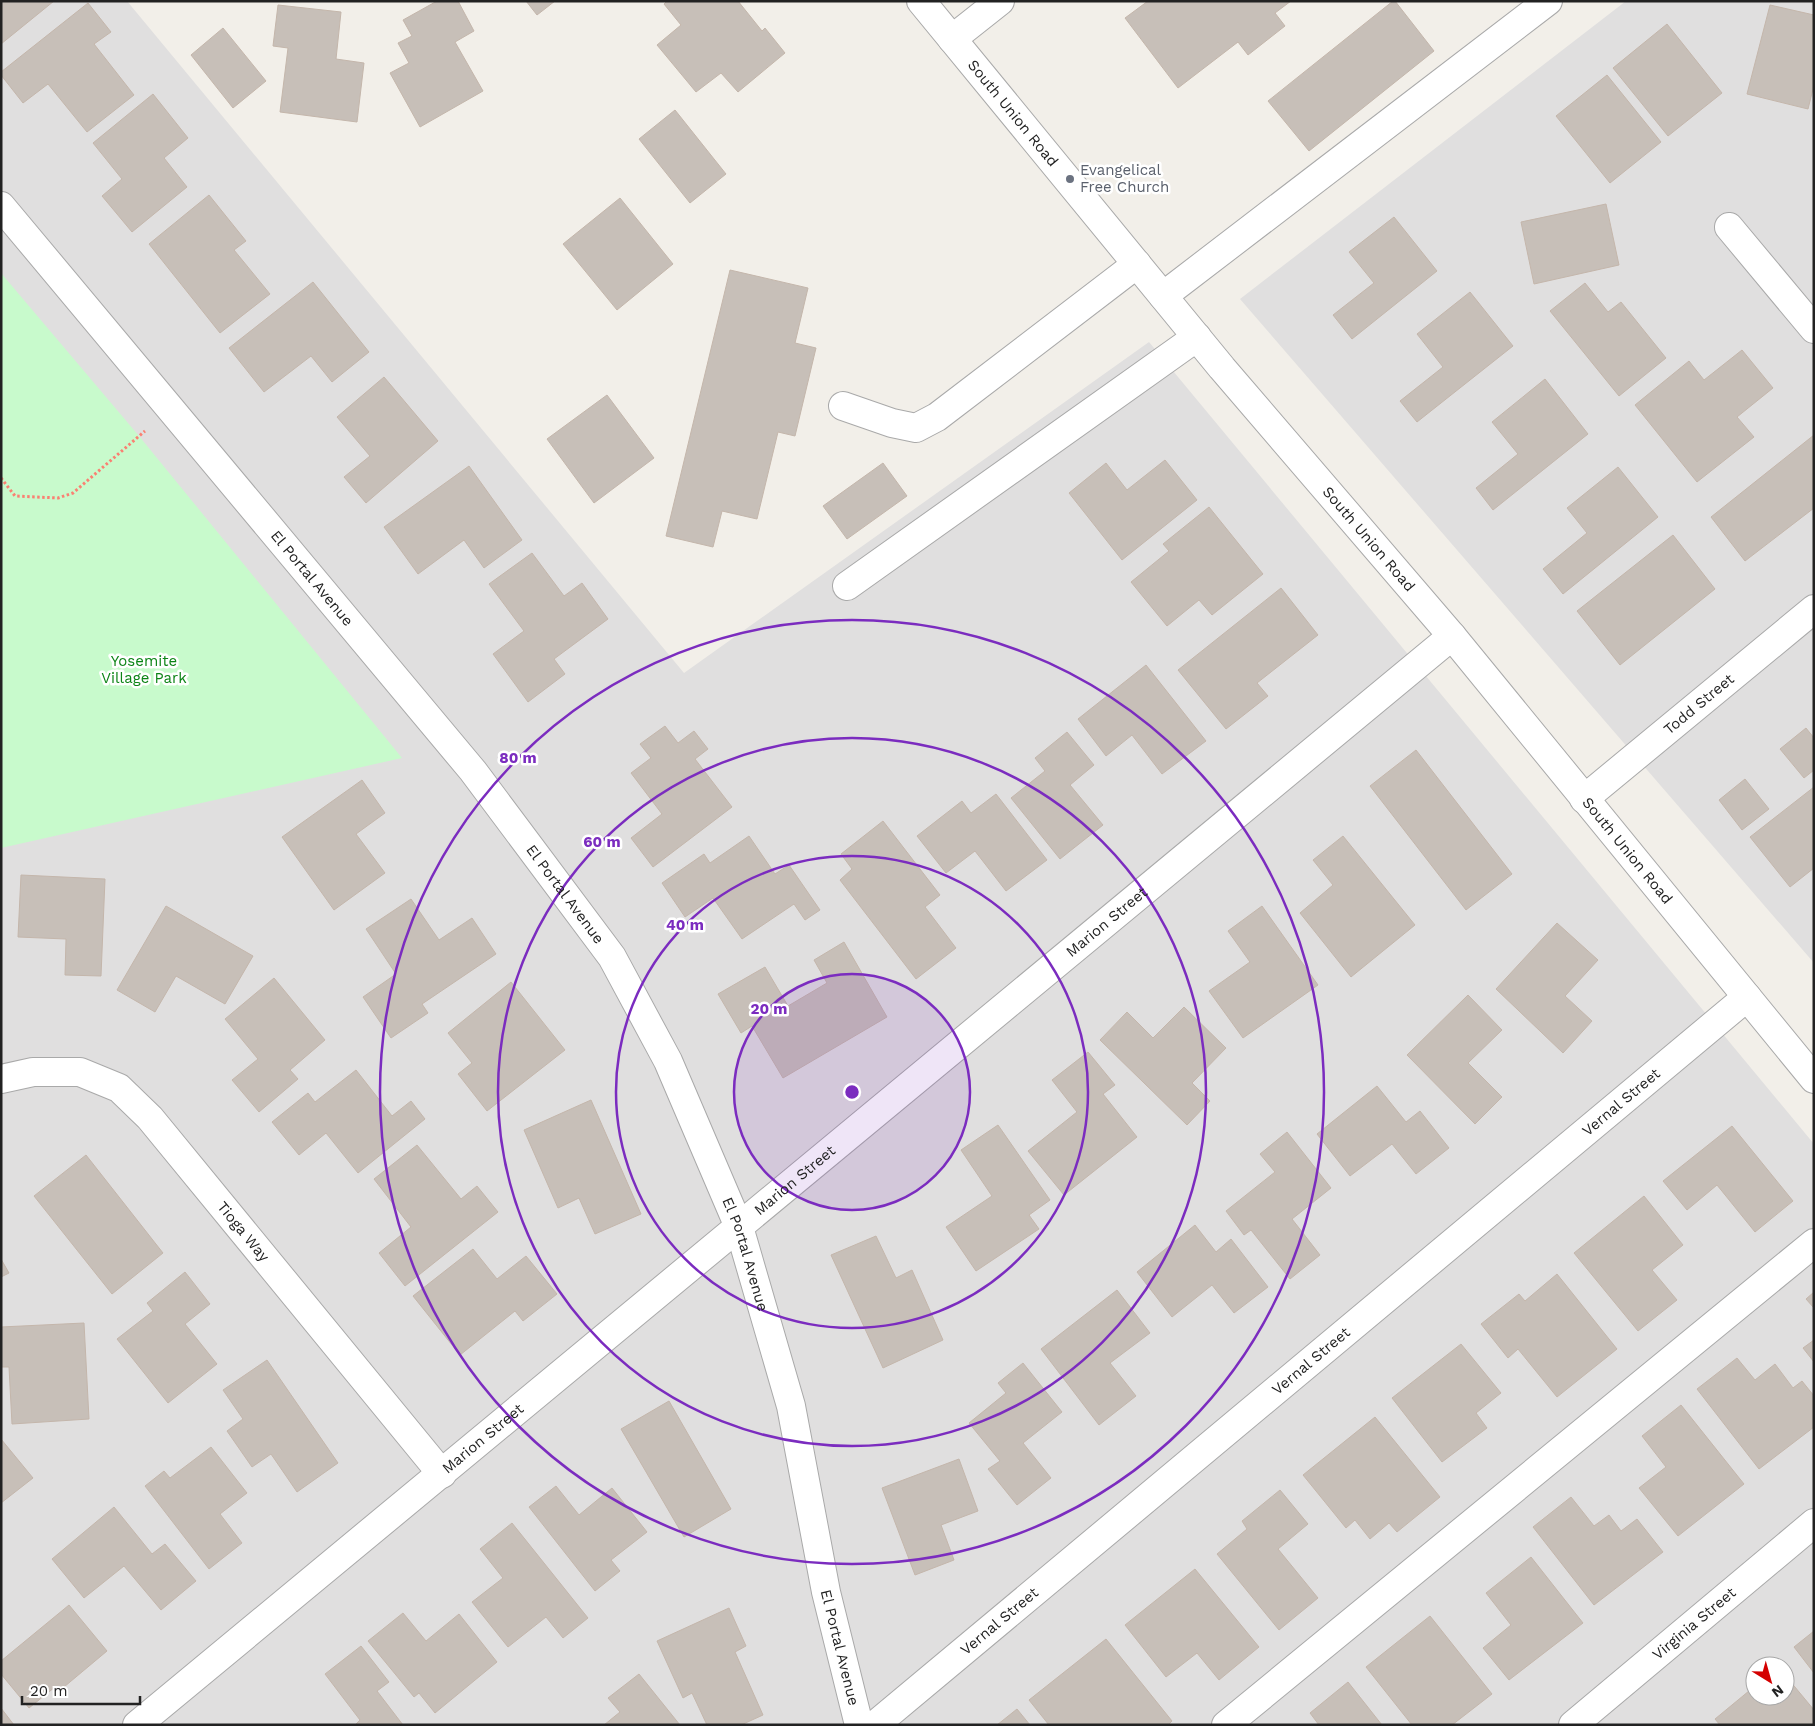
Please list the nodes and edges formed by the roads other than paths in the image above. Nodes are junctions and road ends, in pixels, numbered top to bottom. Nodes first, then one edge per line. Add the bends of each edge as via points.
1 (921, 1) edge
2 (1000, 1) edge
3 (1548, 1) edge
4 (952, 39) junction
5 (1, 206) edge
6 (1729, 227) dead end
7 (1136, 264) junction
8 (1163, 296) junction
9 (1814, 329) edge
10 (1197, 337) junction
11 (843, 406) dead end
12 (847, 586) dead end
13 (1814, 610) edge
14 (1452, 636) junction
15 (1584, 799) junction
16 (1747, 998) junction
17 (1, 1079) edge
18 (1814, 1079) edge
19 (739, 1227) junction
20 (1814, 1243) edge
21 (442, 1474) junction
22 (1814, 1523) edge
23 (137, 1725) edge
24 (858, 1725) edge
25 (875, 1725) edge
26 (1226, 1725) edge
27 (1573, 1725) edge

1 - 4 street, South Union Road
2 - 4 street
3 - 8 street
4 - 7 street, South Union Road
5 - 19 street, El Portal Avenue via 473,771 612,957 668,1061
6 - 9 street
7 - 8 street, South Union Road
7 - 11 street via 937,417 916,428
8 - 10 street, South Union Road
10 - 12 street
10 - 14 street, South Union Road
13 - 15 street, Todd Street
14 - 15 street, South Union Road
14 - 19 street, Marion Street
15 - 16 street, South Union Road
16 - 18 street, South Union Road
16 - 25 street, Vernal Street
17 - 21 street, Tioga Way via 33,1072 80,1072 119,1088 150,1118
19 - 21 street, Marion Street
19 - 24 street, El Portal Avenue via 791,1406 826,1592
20 - 26 street
21 - 23 street, Marion Street
22 - 27 street, Virginia Street

